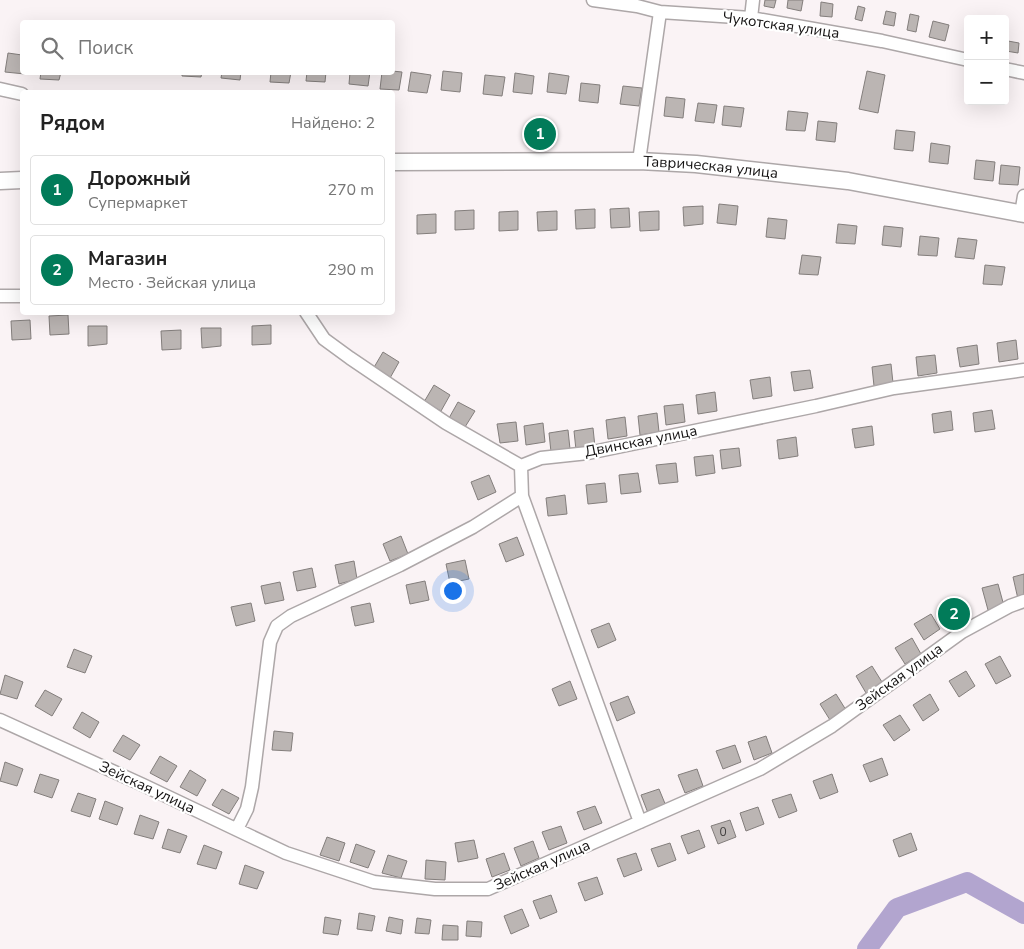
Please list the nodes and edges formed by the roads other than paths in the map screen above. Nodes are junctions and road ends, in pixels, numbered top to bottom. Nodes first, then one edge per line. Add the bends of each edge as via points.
1 (593, 0) edge
2 (753, 0) edge
3 (660, 12) junction
4 (751, 18) junction
5 (964, 59) edge
6 (1009, 69) edge
7 (1024, 73) edge
8 (0, 89) edge
9 (20, 94) edge
10 (639, 161) junction
11 (395, 162) edge
12 (20, 180) edge
13 (0, 181) edge
14 (1024, 196) edge
15 (1023, 214) edge
16 (0, 296) edge
17 (20, 296) edge
18 (308, 315) edge
19 (1024, 370) edge
20 (521, 466) junction
21 (522, 496) junction
22 (1024, 601) edge
23 (0, 720) edge
24 (640, 822) junction
25 (237, 829) junction

1 - 3 street, Чукотская улица
2 - 4 street
3 - 4 street, Чукотская улица
3 - 10 street
4 - 5 street, Чукотская улица
6 - 7 street
8 - 9 street
10 - 11 main road, Таврическая улица
10 - 15 main road, Таврическая улица via 848,181
12 - 13 main road
14 - 15 street
16 - 17 street
18 - 20 street via 324,339 350,358 446,423
19 - 20 street, Двинская улица via 894,388 588,453 541,458
20 - 21 street
21 - 24 street
21 - 25 street via 465,531 291,616 277,626 270,642 252,787 247,810
22 - 24 street, Зейская улица via 962,632 832,726 760,769
23 - 25 street, Зейская улица
24 - 25 street, Зейская улица via 488,889 435,890 374,882 286,852

